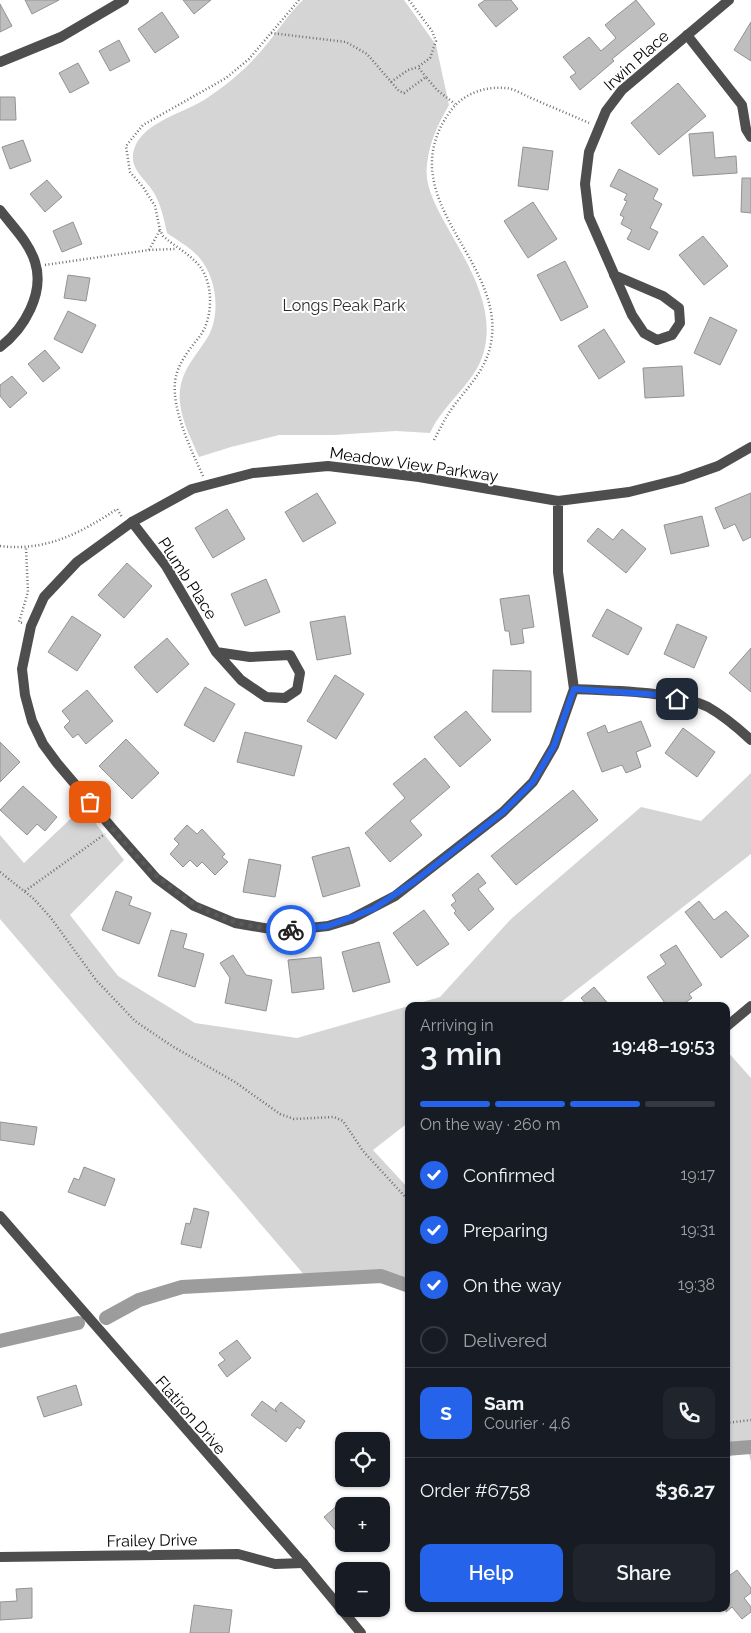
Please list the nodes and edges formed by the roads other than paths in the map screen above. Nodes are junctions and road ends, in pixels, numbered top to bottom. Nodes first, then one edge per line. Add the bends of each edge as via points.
1 (124, 0) edge
2 (729, 0) edge
3 (687, 35) junction
4 (0, 62) edge
5 (746, 104) edge
6 (751, 137) edge
7 (0, 210) edge
8 (614, 274) junction
9 (0, 347) edge
10 (751, 447) edge
11 (558, 500) junction
12 (127, 519) junction
13 (216, 652) junction
14 (574, 689) junction
15 (751, 740) edge
16 (751, 1006) edge
17 (730, 1024) edge
18 (0, 1216) edge
19 (0, 1556) edge
20 (303, 1563) junction
21 (361, 1633) edge

1 - 4 street via 60,37
2 - 3 street, Irwin Place
3 - 5 street
3 - 8 street, Irwin Place via 622,90 598,126 589,152 585,184 589,218
5 - 6 street via 746,129
7 - 9 street via 27,244 36,266 37,282 23,325
8 - 8 street, Irwin Place via 663,296 679,308 680,323 672,335 657,340 644,333 632,315
10 - 11 street, Meadow View Parkway via 718,466 681,479 629,492
11 - 12 street, Meadow View Parkway via 328,466 253,472 207,484
11 - 14 street, Meadow View Parkway via 558,572
12 - 13 street, Plumb Place via 166,566
12 - 14 street, Meadow View Parkway via 77,562 44,597 26,644 22,669 25,695 32,721 52,757 156,878 194,906 235,923 282,931 328,926 373,909 395,896 503,812 533,782 554,746
13 - 13 street, Plumb Place via 241,680 266,697 285,698 297,690 300,673 290,655 250,657
14 - 15 street via 662,695 706,706
16 - 17 street
18 - 20 street, Flatiron Drive
19 - 20 street, Frailey Drive via 238,1554 275,1564
20 - 21 street, Flatiron Drive

